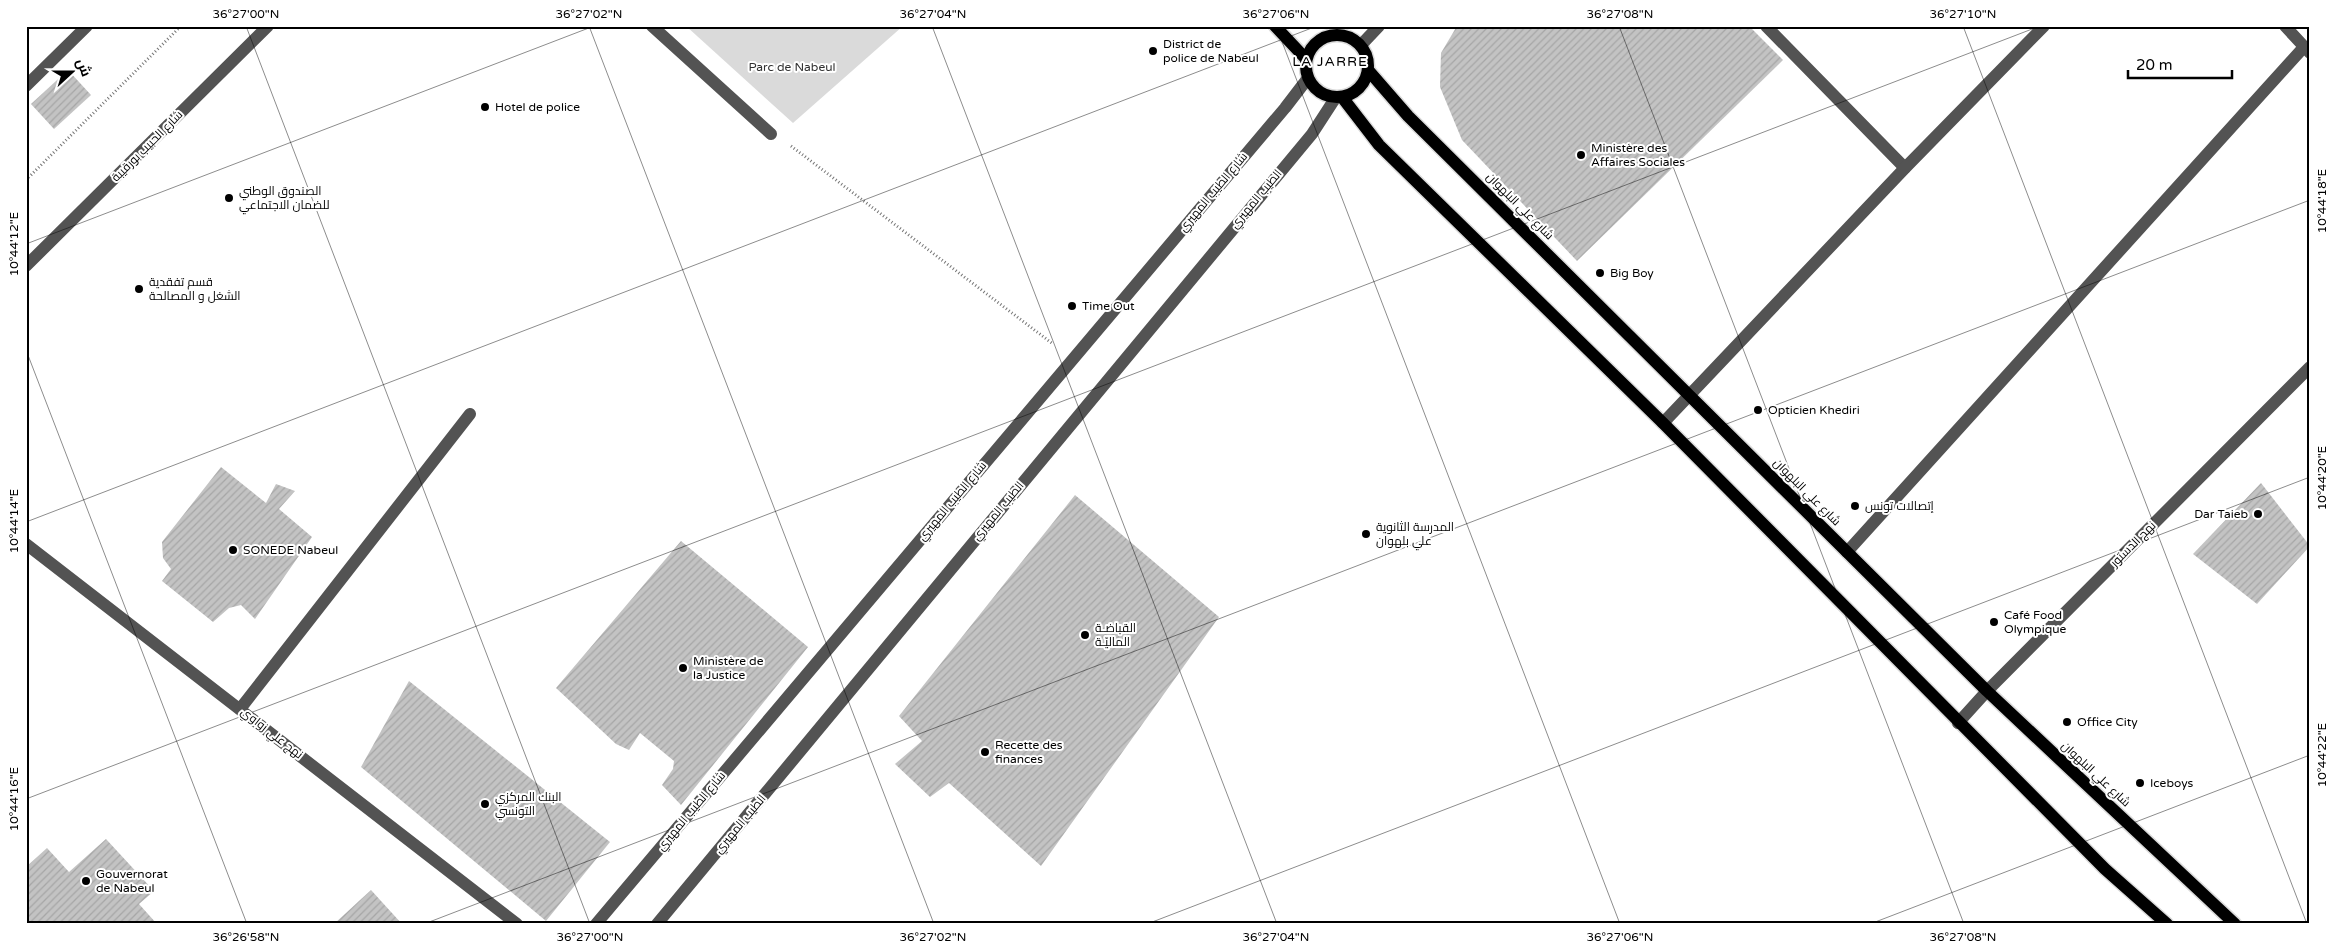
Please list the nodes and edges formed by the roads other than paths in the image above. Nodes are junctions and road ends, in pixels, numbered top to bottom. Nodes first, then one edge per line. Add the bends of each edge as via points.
1 (87, 26) edge
2 (268, 26) edge
3 (652, 26) edge
4 (1275, 26) edge
5 (1379, 26) edge
6 (1766, 26) edge
7 (2044, 26) edge
8 (2285, 26) edge
9 (1338, 30) edge
10 (1361, 45) junction
11 (2307, 50) edge
12 (1306, 59) junction
13 (1368, 70) junction
14 (1308, 78) junction
15 (26, 86) edge
16 (1339, 97) junction
17 (771, 134) road end
18 (1905, 168) junction
19 (26, 266) edge
20 (2310, 367) edge
21 (1690, 394) junction
22 (470, 414) dead end
23 (1664, 424) junction
24 (26, 544) edge
25 (1847, 552) junction
26 (1987, 691) junction
27 (240, 708) junction
28 (1958, 723) junction
29 (661, 922) edge
30 (517, 924) edge
31 (596, 924) edge
32 (2167, 924) edge
33 (2235, 924) edge

1 - 15 street
2 - 19 street, شارع الحبيب بورقيبة
3 - 17 street
4 - 12 main road
5 - 10 street
6 - 18 street
7 - 18 street
8 - 11 street
9 - 10 main road
9 - 12 main road via 1314,45
10 - 13 main road via 1367,57
11 - 25 street
12 - 14 main road
13 - 16 main road via 1364,82 1354,92
13 - 21 main road, شارع علي البلهوان via 1408,116
14 - 16 main road via 1318,92
14 - 31 street, شارع الطيب المهيري
16 - 23 main road via 1379,145
16 - 29 street, الطيب المهيري via 1312,134
18 - 21 street
20 - 26 street, نهج الدستور
21 - 23 street
21 - 25 main road, شارع علي البلهوان
22 - 27 street
23 - 28 main road
24 - 27 street, نهج علي زواوي
25 - 26 main road, شارع علي البلهوان
26 - 28 street, نهج الدستور
26 - 33 main road, شارع علي البلهوان
27 - 30 street, نهج علي زواوي
28 - 32 main road via 2105,869

